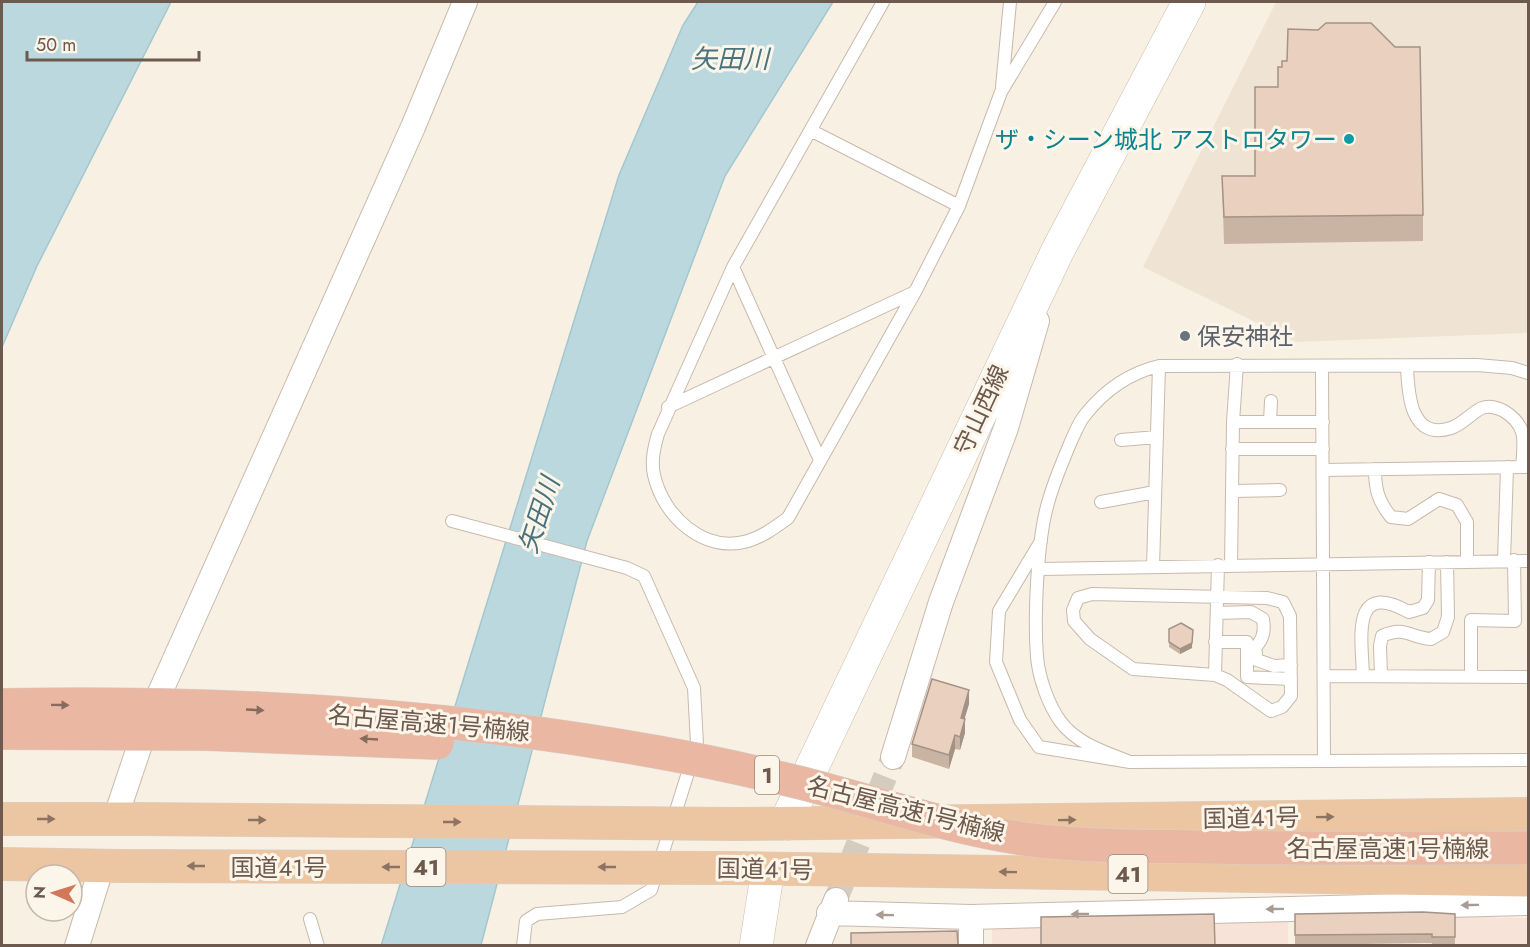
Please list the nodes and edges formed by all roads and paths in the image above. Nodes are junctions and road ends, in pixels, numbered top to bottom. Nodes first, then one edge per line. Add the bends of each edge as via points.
1 (465, 2) edge
2 (883, 2) edge
3 (1010, 2) edge
4 (1055, 2) edge
5 (1189, 2) edge
6 (1001, 93) junction
7 (812, 130) junction
8 (959, 206) junction
9 (1058, 250) junction
10 (733, 267) junction
11 (915, 292) junction
12 (773, 359) junction
13 (1237, 364) junction
14 (1159, 366) junction
15 (1407, 366) junction
16 (1322, 367) junction
17 (1528, 373) edge
18 (1271, 401) dead end
19 (668, 407) junction
20 (1233, 422) junction
21 (1270, 422) junction
22 (1323, 422) junction
23 (1157, 437) junction
24 (1121, 440) dead end
25 (1232, 449) junction
26 (1323, 449) junction
27 (820, 460) junction
28 (1507, 467) junction
29 (1525, 467) edge
30 (1376, 469) junction
31 (1323, 470) junction
32 (1280, 490) dead end
33 (1232, 491) junction
34 (1155, 492) junction
35 (1101, 502) dead end
36 (452, 521) dead end
37 (1041, 540) junction
38 (1509, 560) junction
39 (1467, 561) junction
40 (1528, 561) edge
41 (1429, 562) junction
42 (1447, 562) junction
43 (1324, 564) junction
44 (1224, 565) junction
45 (1153, 567) junction
46 (1039, 569) junction
47 (1217, 598) junction
48 (1217, 613) junction
49 (1215, 642) junction
50 (1291, 665) junction
51 (1215, 675) junction
52 (1324, 676) junction
53 (1363, 676) junction
54 (1381, 676) junction
55 (1471, 677) junction
56 (1528, 677) edge
57 (1291, 679) junction
58 (2, 705) edge
59 (2, 733) edge
60 (893, 757) tunnel mouth
61 (1528, 760) edge
62 (1324, 761) junction
63 (1130, 762) junction
64 (1528, 814) edge
65 (2, 819) edge
66 (114, 819) junction
67 (785, 824) junction
68 (1528, 848) edge
69 (1528, 860) edge
70 (2, 864) edge
71 (102, 866) junction
72 (768, 869) junction
73 (1528, 880) edge
74 (1528, 903) edge
75 (971, 917) junction
76 (310, 919) dead end
77 (77, 945) edge
78 (318, 945) edge
79 (523, 945) edge
80 (756, 945) edge
81 (818, 945) edge
82 (972, 945) edge

1 - 66 street via 150,715
2 - 7 lane
3 - 6 lane
4 - 6 lane
5 - 9 main road, 守山西線
6 - 8 lane
7 - 8 lane
7 - 10 lane
8 - 11 lane
9 - 60 street via 1005,428 941,602
9 - 67 main road, 守山西線
10 - 12 lane
10 - 19 lane
11 - 12 lane
11 - 27 lane
12 - 19 lane
12 - 27 lane
13 - 14 lane
13 - 16 lane
13 - 20 lane
14 - 23 lane
14 - 37 lane via 1122,380 1083,416 1047,504
15 - 16 lane
15 - 17 lane via 1477,365
15 - 29 lane via 1408,399 1415,416 1429,428 1450,428 1484,407 1499,408 1518,420 1524,438
16 - 22 lane
18 - 21 lane
19 - 27 lane via 653,452 658,488 666,507 678,521 711,541 747,541 770,532 788,518
20 - 21 lane
20 - 25 lane
21 - 22 lane
22 - 26 lane
23 - 24 lane
23 - 34 lane
25 - 26 lane
25 - 33 lane
26 - 31 lane
28 - 29 lane
28 - 30 lane
28 - 38 lane
30 - 31 lane
30 - 39 lane via 1375,489 1391,517 1408,519 1439,499 1457,505 1467,522
31 - 43 lane
32 - 33 lane
33 - 44 lane
34 - 35 lane
34 - 45 lane
36 - 79 lane via 627,568 644,576 694,688 698,744 651,890 622,907 537,914 526,921
37 - 46 lane
37 - 63 lane via 999,610 996,662 1020,720 1039,747
38 - 39 lane
38 - 40 lane
38 - 55 lane via 1515,621 1471,620
39 - 42 lane
41 - 42 lane
41 - 43 lane
41 - 53 lane via 1428,600 1423,608 1409,612 1379,602 1368,606 1362,615
42 - 54 lane via 1448,617 1443,632 1431,639 1407,631 1382,636
43 - 44 lane
43 - 52 lane
44 - 45 lane
44 - 47 lane
45 - 46 lane
46 - 63 lane via 1037,658 1047,694 1061,722 1083,743
47 - 48 lane
47 - 50 lane via 1267,598 1282,602 1290,616
47 - 51 lane via 1092,594 1078,598 1073,610 1074,621 1090,639 1133,669
48 - 49 lane
48 - 50 lane via 1251,612 1263,619 1265,630 1255,648 1257,660 1274,666
49 - 51 lane
49 - 57 lane via 1247,642 1247,677
50 - 57 lane
51 - 57 lane via 1271,711 1282,707 1291,696
52 - 53 lane
52 - 62 lane
53 - 54 lane
54 - 55 lane
55 - 56 lane
58 -> 68 highway, 名古屋高速1号楠線 / 1, bridge via 203,707 370,716 553,735 794,781 946,823 1018,838 1095,845 1288,849
69 -> 59 highway, 名古屋高速1号楠線 / 1, bridge via 1093,858 1015,850 789,793 655,767 551,754 345,738
61 - 62 lane
62 - 63 lane
67 -> 64 highway, 国道41号 / 41
65 -> 66 highway, 国道41号 / 41
66 -> 67 highway, 国道41号 / 41, bridge
70 - 71 highway, 国道41号 / 41
72 -> 71 highway, 国道41号 / 41, bridge
71 - 77 street
73 -> 72 highway, 国道41号 / 41
72 - 80 main road
74 -> 75 street
75 -> 81 street via 833,906
75 - 82 street
76 - 78 lane

